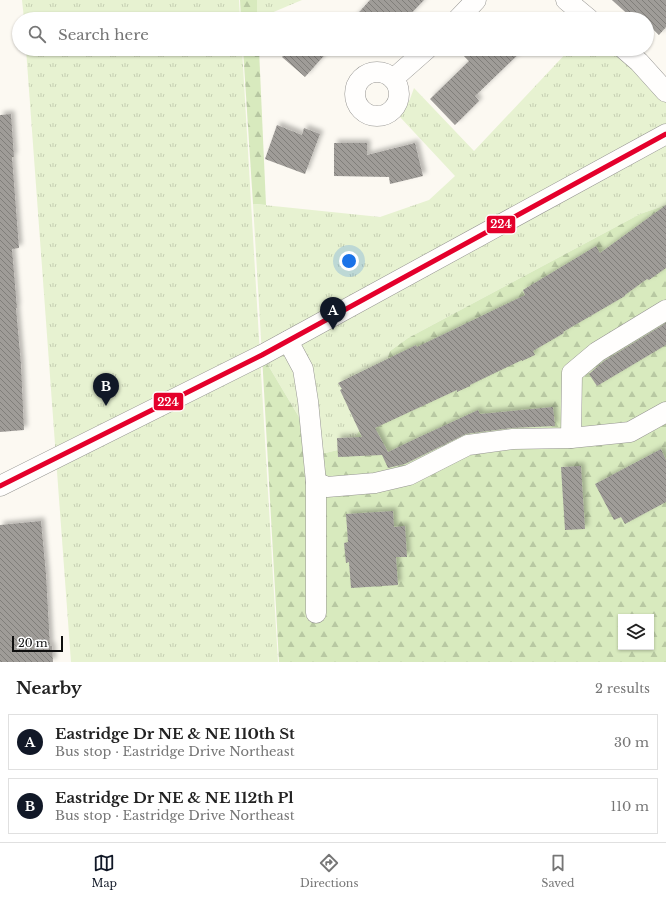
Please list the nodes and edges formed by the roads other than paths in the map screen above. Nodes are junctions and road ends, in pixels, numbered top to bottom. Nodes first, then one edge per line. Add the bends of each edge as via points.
1 (476, 0) edge
2 (566, 0) edge
3 (465, 12) edge
4 (581, 12) edge
5 (419, 56) edge
6 (632, 56) edge
7 (394, 79) dead end
8 (666, 92) edge
9 (666, 134) edge
10 (666, 310) edge
11 (288, 341) junction
12 (666, 412) edge
13 (571, 438) junction
14 (316, 482) junction
15 (0, 486) edge
16 (316, 613) dead end

1 - 3 street
2 - 4 street
5 - 7 street
6 - 8 street
9 - 11 street
10 - 13 street via 597,352 572,373
11 - 14 street via 303,369
11 - 15 street
12 - 13 street via 630,432
13 - 14 street via 513,439 468,445 409,476 375,483 327,487
14 - 16 street

